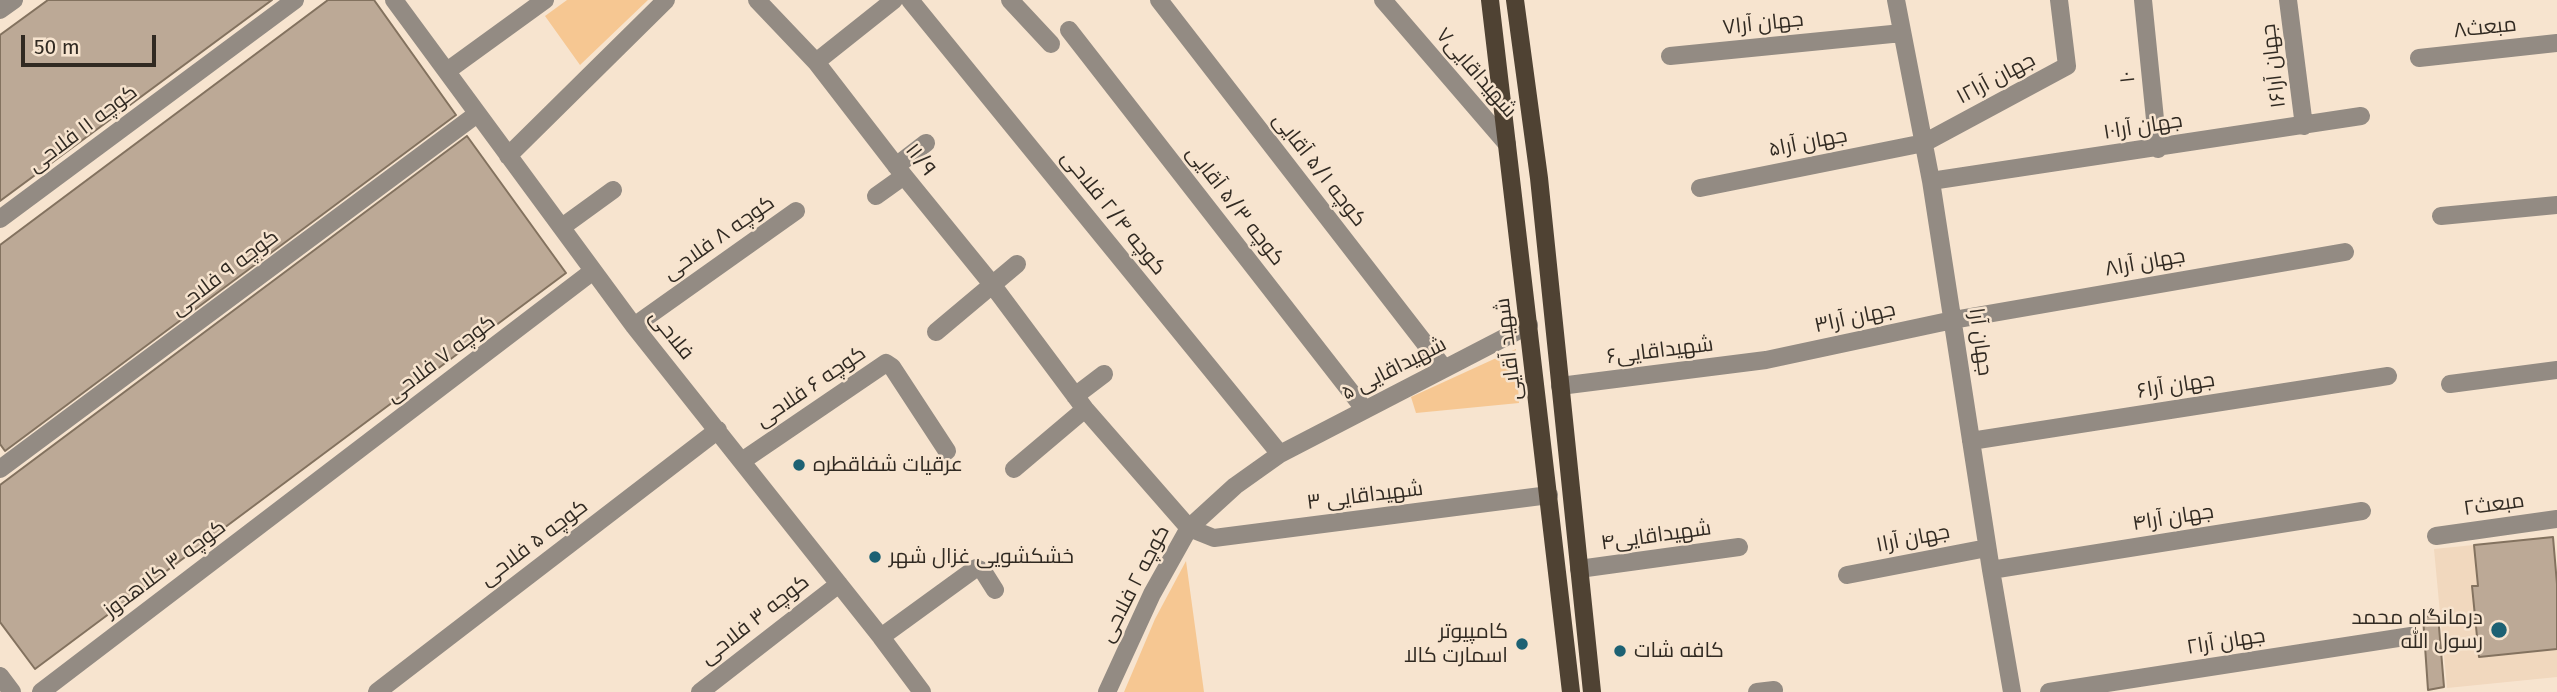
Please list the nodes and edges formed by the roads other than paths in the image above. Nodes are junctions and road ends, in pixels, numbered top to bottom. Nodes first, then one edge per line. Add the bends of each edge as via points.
1 (14, 0) edge
2 (295, 0) edge
3 (394, 0) edge
4 (545, 0) edge
5 (666, 0) edge
6 (757, 0) edge
7 (894, 0) edge
8 (911, 0) edge
9 (1010, 0) edge
10 (1159, 0) edge
11 (1383, 0) edge
12 (1490, 0) edge
13 (1515, 0) edge
14 (1896, 0) edge
15 (2059, 0) edge
16 (2143, 0) edge
17 (2288, 0) edge
18 (0, 10) edge
19 (1069, 30) dead end
20 (1902, 33) junction
21 (2557, 43) edge
22 (1051, 44) dead end
23 (1670, 56) dead end
24 (2418, 58) dead end
25 (816, 62) junction
26 (447, 71) junction
27 (477, 114) junction
28 (2361, 116) dead end
29 (2304, 126) junction
30 (926, 143) dead end
31 (1924, 143) junction
32 (1507, 144) junction
33 (2158, 149) junction
34 (508, 156) junction
35 (900, 171) junction
36 (1931, 181) junction
37 (1700, 188) dead end
38 (613, 190) dead end
39 (876, 196) dead end
40 (2557, 205) edge
41 (796, 211) dead end
42 (2441, 216) dead end
43 (0, 219) edge
44 (562, 227) junction
45 (2345, 252) dead end
46 (1017, 264) dead end
47 (593, 271) junction
48 (991, 283) junction
49 (1954, 320) junction
50 (1529, 325) junction
51 (634, 326) junction
52 (936, 332) dead end
53 (1766, 360) joint
54 (1444, 368) junction
55 (2557, 370) edge
56 (1104, 374) dead end
57 (2388, 376) dead end
58 (2450, 384) dead end
59 (1560, 386) junction
60 (1080, 402) junction
61 (1365, 410) junction
62 (718, 430) junction
63 (1971, 441) junction
64 (947, 451) dead end
65 (1279, 454) junction
66 (742, 461) junction
67 (0, 469) edge
68 (1014, 470) dead end
69 (316, 482) joint
70 (1549, 495) junction
71 (2362, 511) dead end
72 (2557, 519) edge
73 (1189, 528) junction
74 (2436, 536) dead end
75 (1739, 547) dead end
76 (1987, 548) junction
77 (1579, 569) junction
78 (1991, 570) junction
79 (1847, 575) dead end
80 (839, 584) junction
81 (995, 590) dead end
82 (2411, 636) dead end
83 (881, 637) junction
84 (0, 676) edge
85 (1567, 691) edge
86 (12, 692) edge
87 (41, 692) edge
88 (377, 692) edge
89 (699, 692) edge
90 (922, 692) edge
91 (1107, 692) edge
92 (1592, 692) edge
93 (2012, 692) edge
94 (2049, 692) edge

1 - 18 street
2 - 43 street, کوچه ۱۱ فلاحی
3 - 26 street, فلاحی
4 - 26 street
5 - 34 street
6 - 25 street, ۱۱/۹
7 - 25 street
8 - 65 street, کوچه ۲/۴ فلاحی
9 - 22 street
10 - 54 street, کوچه ۵/۱ آقایی
11 - 32 street, شهیداقایی۷
12 - 32 main road, شهید آقایی
13 - 59 main road
14 - 20 street, جهان آرا
15 - 31 street, جهان آرا۱۲ via 2067,66
16 - 33 street, ۱۰
17 - 29 street, جهان آرا۱۶
19 - 61 street, کوچه ۵/۳ آقایی
20 - 23 street, جهان آرا۷
20 - 31 street, جهان آرا
21 - 24 street, مبعث۸
25 - 35 street, ۱۱/۹
26 - 27 street, فلاحی
27 - 34 street, فلاحی
27 - 67 street, کوچه ۹ فلاحی
28 - 29 street, جهان آرا۱۰
29 - 33 street, جهان آرا۱۰
30 - 35 street
31 - 36 street, جهان آرا
31 - 37 street, جهان آرا۵
32 - 50 main road, شهید آقایی
33 - 36 street, جهان آرا۱۰
34 - 44 street, فلاحی
35 - 39 street
35 - 48 street, ۱۱/۹
36 - 49 street, جهان آرا
38 - 44 street
40 - 42 street
41 - 51 street, کوچه ۸ فلاحی
44 - 47 street, فلاحی
45 - 49 street, جهان آرا۸
46 - 48 street
47 - 51 street, فلاحی
47 - 69 street, کوچه ۷ فلاحی
48 - 52 street
48 - 60 street, ۱۱/۹
49 - 53 street, جهان آرا۳
49 - 63 street, جهان آرا
50 - 54 street, ۵ شهیداقایی
50 - 70 main road, شهید آقایی
51 - 62 street, فلاحی
53 - 59 street, شهیداقایی۶
54 - 61 street, ۵ شهیداقایی
55 - 58 street
56 - 60 street
57 - 63 street, جهان آرا۶
59 - 77 main road
60 - 68 street
60 - 73 street, ۱۱/۹
61 - 65 street, ۵ شهیداقایی
62 - 66 street, فلاحی
62 - 88 street, کوچه ۵ فلاحی
63 - 76 street, جهان آرا
64 - 66 street, کوچه ۶ فلاحی via 886,363
65 - 73 street, کوچه ۲ فلاحی
66 - 80 street, فلاحی
69 - 87 street, کوچه ۳ کلاهدوز
70 - 73 street, ۳ شهیداقایی via 1214,538
70 - 85 main road, شهید آقایی
71 - 78 street, جهان آرا۴
72 - 74 street, مبعث۲
73 - 91 street, کوچه ۲ فلاحی via 1152,594
75 - 77 street, شهیداقایی۴
76 - 78 street, جهان آرا
76 - 79 street, جهان آرا۱
77 - 92 main road
78 - 93 street, جهان آرا
80 - 83 street, فلاحی
80 - 89 street, کوچه ۳ فلاحی
81 - 83 street via 983,570 976,568
82 - 94 street, جهان آرا۲
83 - 90 street, فلاحی
84 - 86 street

